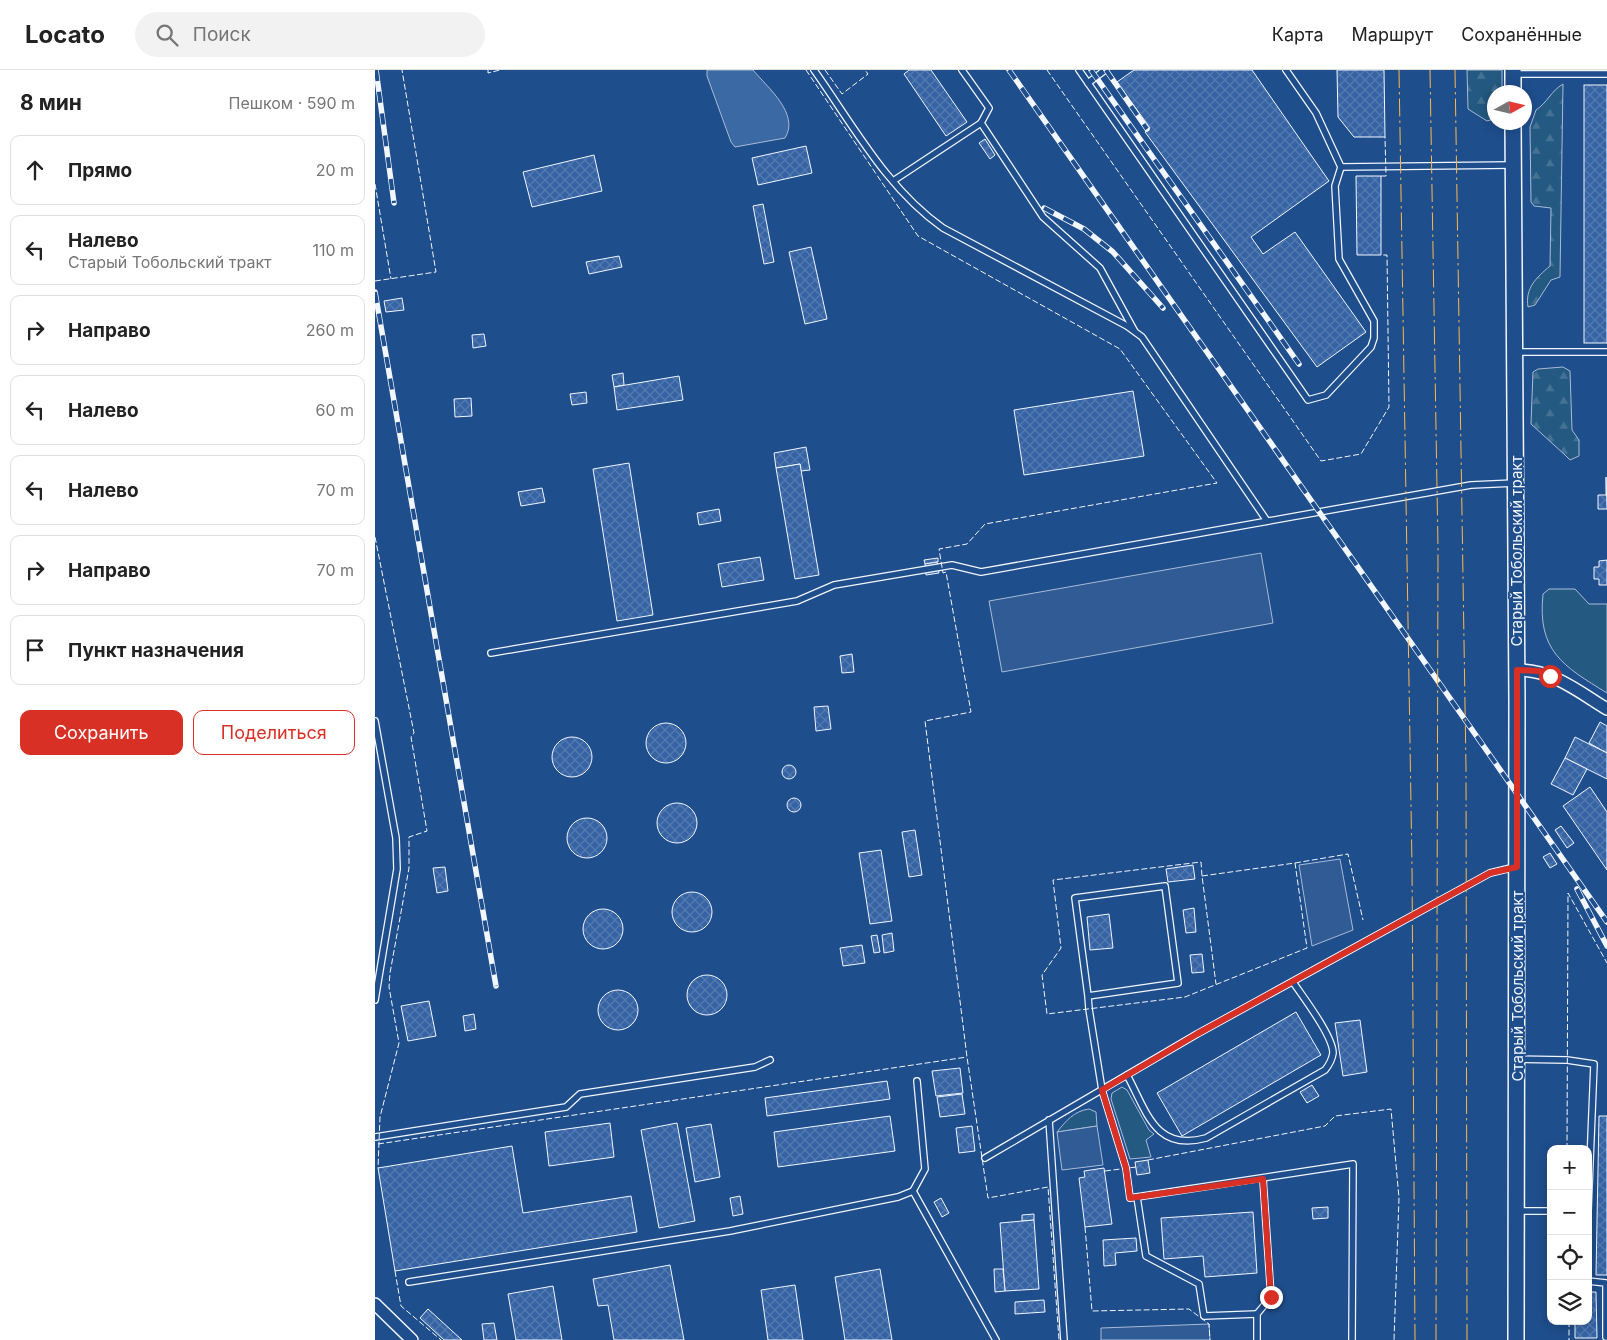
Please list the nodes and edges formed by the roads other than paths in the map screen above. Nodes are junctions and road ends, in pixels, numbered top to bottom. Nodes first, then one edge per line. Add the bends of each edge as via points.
1 (814, 70) edge
2 (962, 70) edge
3 (1079, 70) edge
4 (1105, 70) edge
5 (1285, 70) edge
6 (1513, 72) edge
7 (1607, 74) edge
8 (1087, 83) junction
9 (1513, 85) edge
10 (981, 123) junction
11 (1513, 130) edge
12 (1513, 165) junction
13 (1341, 167) junction
14 (893, 181) junction
15 (1135, 330) junction
16 (1515, 352) junction
17 (1607, 352) edge
18 (1515, 483) junction
19 (1267, 521) junction
20 (491, 652) dead end
21 (1517, 670) junction
22 (1607, 708) edge
23 (375, 721) edge
24 (1517, 867) junction
25 (1293, 982) junction
26 (1087, 996) junction
27 (375, 1000) edge
28 (1517, 1059) junction
29 (770, 1060) dead end
30 (1127, 1075) junction
31 (917, 1081) dead end
32 (1102, 1090) junction
33 (1049, 1120) junction
34 (375, 1137) edge
35 (985, 1158) dead end
36 (1263, 1179) junction
37 (1589, 1190) edge
38 (913, 1191) junction
39 (1137, 1197) junction
40 (1547, 1210) edge
41 (1517, 1211) junction
42 (1592, 1281) edge
43 (409, 1282) dead end
44 (375, 1304) edge
45 (1257, 1314) junction
46 (1606, 1337) edge
47 (412, 1340) edge
48 (997, 1340) edge
49 (1064, 1340) edge
50 (1257, 1340) edge
51 (1351, 1340) edge
52 (1517, 1340) edge

1 - 14 lane
2 - 10 lane via 989,108
3 - 8 lane
4 - 8 lane
5 - 13 lane via 1316,113
6 - 7 lane
6 - 9 street
8 - 13 lane via 1307,400 1326,395 1371,347 1374,338 1370,311 1339,259 1335,186
10 - 14 lane
10 - 15 lane via 1043,217 1100,268
11 - 12 street, Старый Тобольский тракт
12 - 13 lane
12 - 16 street, Старый Тобольский тракт
14 - 15 lane via 925,215 943,228
15 - 19 lane
16 - 17 lane
16 - 18 street, Старый Тобольский тракт
18 - 19 lane via 1471,485
18 - 21 street, Старый Тобольский тракт
19 - 20 lane via 981,572 952,565 834,585 797,601
21 - 22 street via 1539,671
21 - 24 street, Старый Тобольский тракт
23 - 27 lane via 396,838 397,869
24 - 25 lane via 1490,873
24 - 28 street, Старый Тобольский тракт
25 - 30 lane
25 - 30 lane via 1328,1037 1333,1052 1331,1063 1325,1070 1206,1138 1189,1143 1170,1139 1155,1128
26 - 26 lane via 1075,898 1165,886 1178,984
26 - 32 lane
28 - 37 lane via 1594,1064
28 - 41 street, Старый Тобольский тракт
29 - 34 lane via 755,1067 580,1094 565,1107
30 - 32 lane
31 - 38 lane via 926,1162
32 - 33 lane
32 - 39 lane via 1126,1168 1130,1198
33 - 35 lane
33 - 49 lane
36 - 39 lane
36 - 45 lane via 1271,1297
36 - 51 lane via 1353,1164
38 - 43 lane via 880,1203 730,1231
38 - 48 lane
39 - 45 lane via 1146,1256 1199,1284 1204,1316
40 - 41 lane
41 - 52 street, Старый Тобольский тракт
42 - 46 lane via 1606,1282
44 - 47 street
45 - 50 lane

